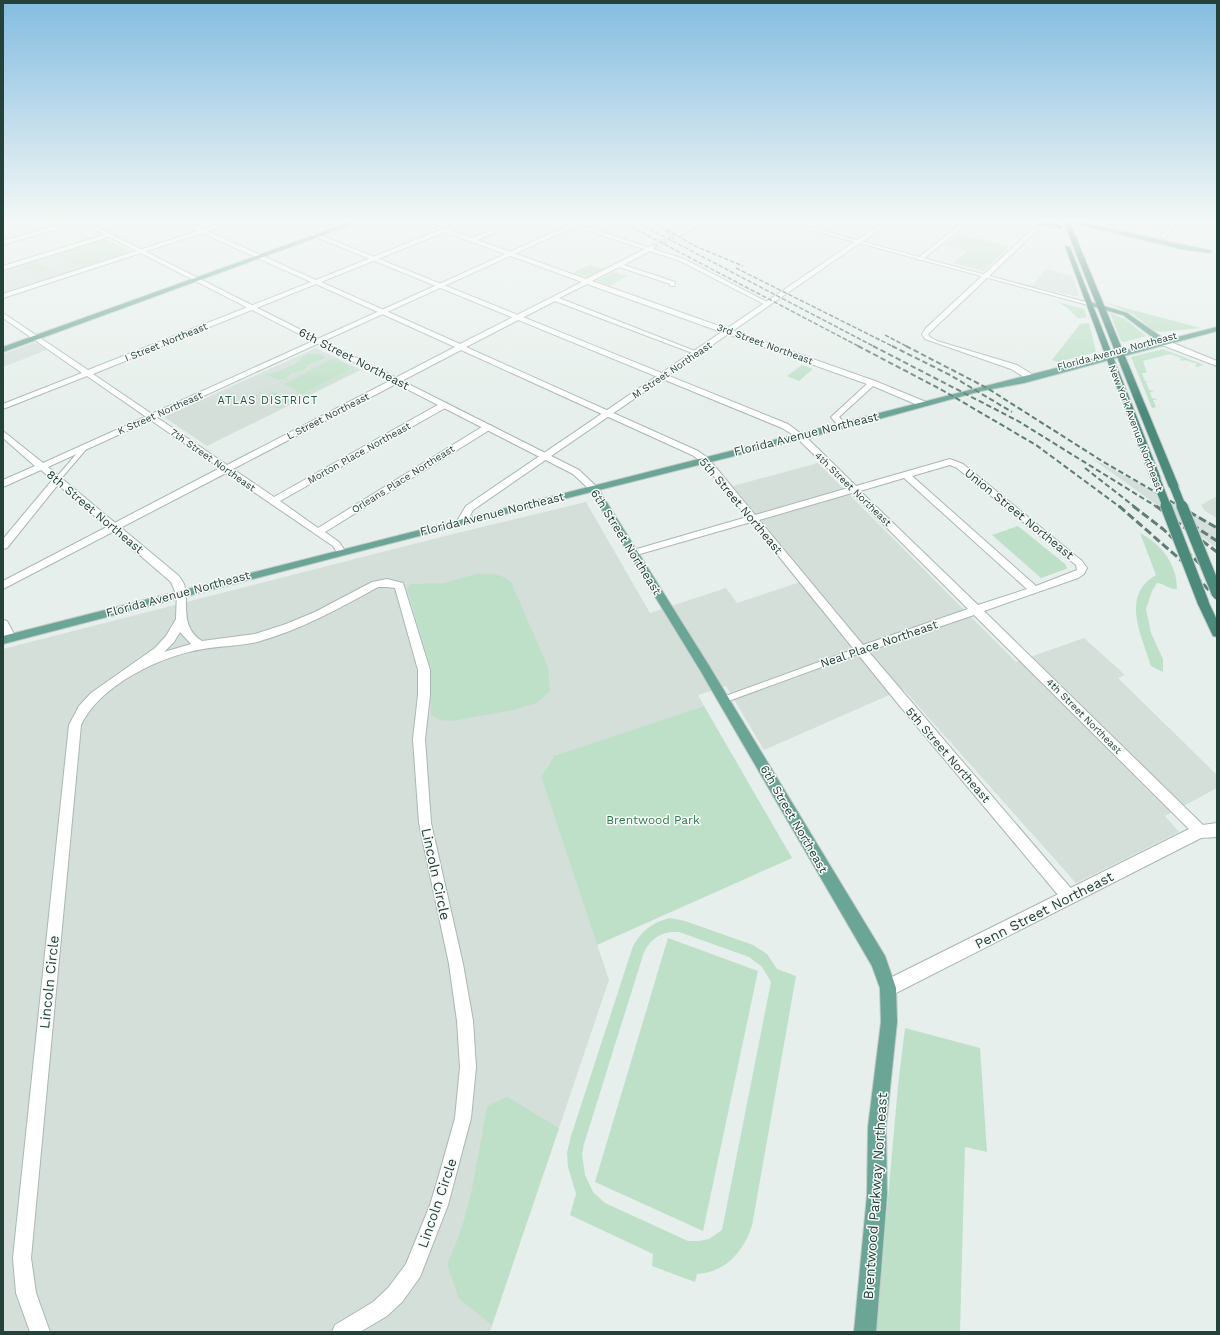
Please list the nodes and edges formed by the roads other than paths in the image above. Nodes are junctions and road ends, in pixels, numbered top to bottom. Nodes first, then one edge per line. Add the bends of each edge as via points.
1 (36, 285) edge
2 (182, 285) edge
3 (207, 285) edge
4 (308, 285) edge
5 (323, 285) edge
6 (579, 285) edge
7 (600, 285) edge
8 (732, 285) edge
9 (795, 285) edge
10 (974, 285) edge
11 (1019, 285) edge
12 (1083, 285) edge
13 (1093, 285) edge
14 (440, 286) joint
15 (3, 296) edge
16 (553, 298) junction
17 (768, 304) junction
18 (1090, 304) junction
19 (1102, 307) junction
20 (252, 308) junction
21 (383, 312) junction
22 (3, 315) edge
23 (517, 317) junction
24 (1217, 329) edge
25 (729, 331) junction
26 (36, 338) junction
27 (318, 341) junction
28 (1162, 341) junction
29 (460, 347) junction
30 (3, 350) edge
31 (1119, 352) junction
32 (697, 353) junction
33 (1108, 355) junction
34 (1217, 364) edge
35 (88, 374) junction
36 (662, 376) junction
37 (1030, 377) junction
38 (396, 381) junction
39 (872, 383) junction
40 (923, 404) junction
41 (444, 405) junction
42 (3, 407) edge
43 (608, 413) junction
44 (151, 417) junction
45 (843, 426) junction
46 (488, 427) junction
47 (3, 434) edge
48 (800, 436) junction
49 (86, 446) junction
50 (545, 456) junction
51 (705, 460) junction
52 (41, 466) junction
53 (226, 469) junction
54 (906, 475) junction
55 (57, 480) junction
56 (3, 484) edge
57 (593, 488) junction
58 (853, 490) junction
59 (273, 501) junction
60 (752, 519) junction
61 (462, 521) junction
62 (113, 527) junction
63 (318, 532) junction
64 (3, 546) edge
65 (341, 552) junction
66 (633, 553) junction
67 (1082, 569) joint
68 (3, 585) edge
69 (1035, 590) junction
70 (181, 593) junction
71 (1217, 593) edge
72 (977, 610) junction
73 (181, 620) junction
74 (3, 624) edge
75 (1217, 633) edge
76 (7, 639) edge
77 (201, 645) junction
78 (860, 650) junction
79 (144, 663) junction
80 (723, 700) junction
81 (1217, 830) edge
82 (1200, 831) junction
83 (1217, 838) edge
84 (1069, 897) junction
85 (888, 988) junction
86 (40, 1332) edge
87 (342, 1332) edge
88 (865, 1332) edge

1 - 15 street
2 - 26 main road
3 - 20 street, 6th Street Northeast
4 - 20 street, I Street Northeast
5 - 21 street, 5th Street Northeast
6 - 16 street, L Street Northeast
7 - 25 street, 3rd Street Northeast
8 - 17 street
9 - 17 street, M Street Northeast
10 - 37 street via 926,331 927,338 1014,367
11 - 18 street
12 - 18 highway, New York Avenue Northeast
13 - 19 highway, New York Avenue Northeast
14 - 21 street, K Street Northeast
14 - 23 street, 4th Street Northeast
16 - 23 street, L Street Northeast
16 - 32 street
17 - 25 street, M Street Northeast
18 - 19 main road
18 - 33 highway, New York Avenue Northeast
19 - 28 main road via 1131,317
19 - 31 highway, New York Avenue Northeast
20 - 27 street, 6th Street Northeast
20 - 35 street, I Street Northeast
21 - 27 street, K Street Northeast
21 - 29 street, 5th Street Northeast
22 - 26 street, 7th Street Northeast
23 - 29 street, L Street Northeast
23 - 36 street, 4th Street Northeast
24 - 28 main road, Florida Avenue Northeast
25 - 32 street, M Street Northeast
25 - 39 street, 3rd Street Northeast
26 - 30 main road
26 - 35 street, 7th Street Northeast
27 - 38 street, 6th Street Northeast
27 - 44 street, K Street Northeast
28 - 31 main road, Florida Avenue Northeast
28 - 34 street
29 - 38 street, L Street Northeast
29 - 43 street, 5th Street Northeast
31 - 33 main road, Florida Avenue Northeast
31 - 71 highway, New York Avenue Northeast, bridge
32 - 36 street, M Street Northeast
33 - 37 main road, Florida Avenue Northeast
33 - 75 highway, New York Avenue Northeast, bridge
35 - 42 street, I Street Northeast
35 - 44 street, 7th Street Northeast
36 - 43 street, M Street Northeast
36 - 48 street, 4th Street Northeast via 788,427
37 - 40 main road, Florida Avenue Northeast
38 - 41 street, 6th Street Northeast
38 - 53 street, L Street Northeast
39 - 40 street, 3rd Street Northeast
39 - 45 street via 835,417
40 - 45 main road, Florida Avenue Northeast
41 - 46 street, 6th Street Northeast
41 - 59 street, Morton Place Northeast
43 - 50 street, M Street Northeast
43 - 51 street, 5th Street Northeast
44 - 49 street, K Street Northeast
44 - 53 street, 7th Street Northeast
45 - 48 main road, Florida Avenue Northeast
46 - 50 street, 6th Street Northeast
46 - 63 street, Orleans Place Northeast
47 - 52 street, 8th Street Northeast
48 - 51 main road, Florida Avenue Northeast
48 - 58 street, 4th Street Northeast
49 - 52 street, K Street Northeast
49 - 55 street
50 - 57 street, 6th Street Northeast via 579,474
50 - 61 street, M Street Northeast via 469,508
51 - 57 main road, Florida Avenue Northeast
51 - 60 street, 5th Street Northeast
52 - 55 street, 8th Street Northeast
52 - 56 street, K Street Northeast
53 - 59 street, 7th Street Northeast
53 - 62 street, L Street Northeast
54 - 58 street
54 - 67 street, Union Street Northeast via 948,462 960,466 1078,563
54 - 69 street
55 - 62 street, 8th Street Northeast
55 - 64 street
57 - 61 main road, Florida Avenue Northeast
57 - 66 main road, 6th Street Northeast
58 - 60 street
58 - 72 street, 4th Street Northeast
59 - 63 street, 7th Street Northeast
60 - 66 street
60 - 78 street, 5th Street Northeast
61 - 65 main road, Florida Avenue Northeast
62 - 68 street, L Street Northeast
62 - 70 street, 8th Street Northeast via 175,579
63 - 65 street, 7th Street Northeast via 336,544
65 - 70 main road, Florida Avenue Northeast
66 - 80 main road, 6th Street Northeast
67 - 69 street, Neal Place Northeast via 1075,576
69 - 72 street, Neal Place Northeast
70 - 73 street
70 - 76 main road, Florida Avenue Northeast
72 - 78 street, Neal Place Northeast
72 - 82 street, 4th Street Northeast
73 - 77 street via 184,633
73 - 79 street, Lincoln Circle via 170,639
74 - 76 street
77 - 79 street, Lincoln Circle
77 - 87 street, Lincoln Circle via 255,638 290,627 319,616 376,584 387,583 399,586 424,670 419,740 425,823 456,964 465,1021 468,1067 463,1118 439,1205 413,1270 395,1295 380,1310
78 - 80 street, Neal Place Northeast
78 - 84 street, 5th Street Northeast
79 - 86 street, Lincoln Circle via 95,696 83,709 75,725 22,1258 26,1293
80 - 85 main road, 6th Street Northeast via 879,962
81 - 82 street
82 - 83 street, 4th Street Northeast
82 - 84 street, Penn Street Northeast
84 - 85 street, Penn Street Northeast
85 - 88 main road, Brentwood Parkway Northeast via 889,1022 877,1127 877,1195

